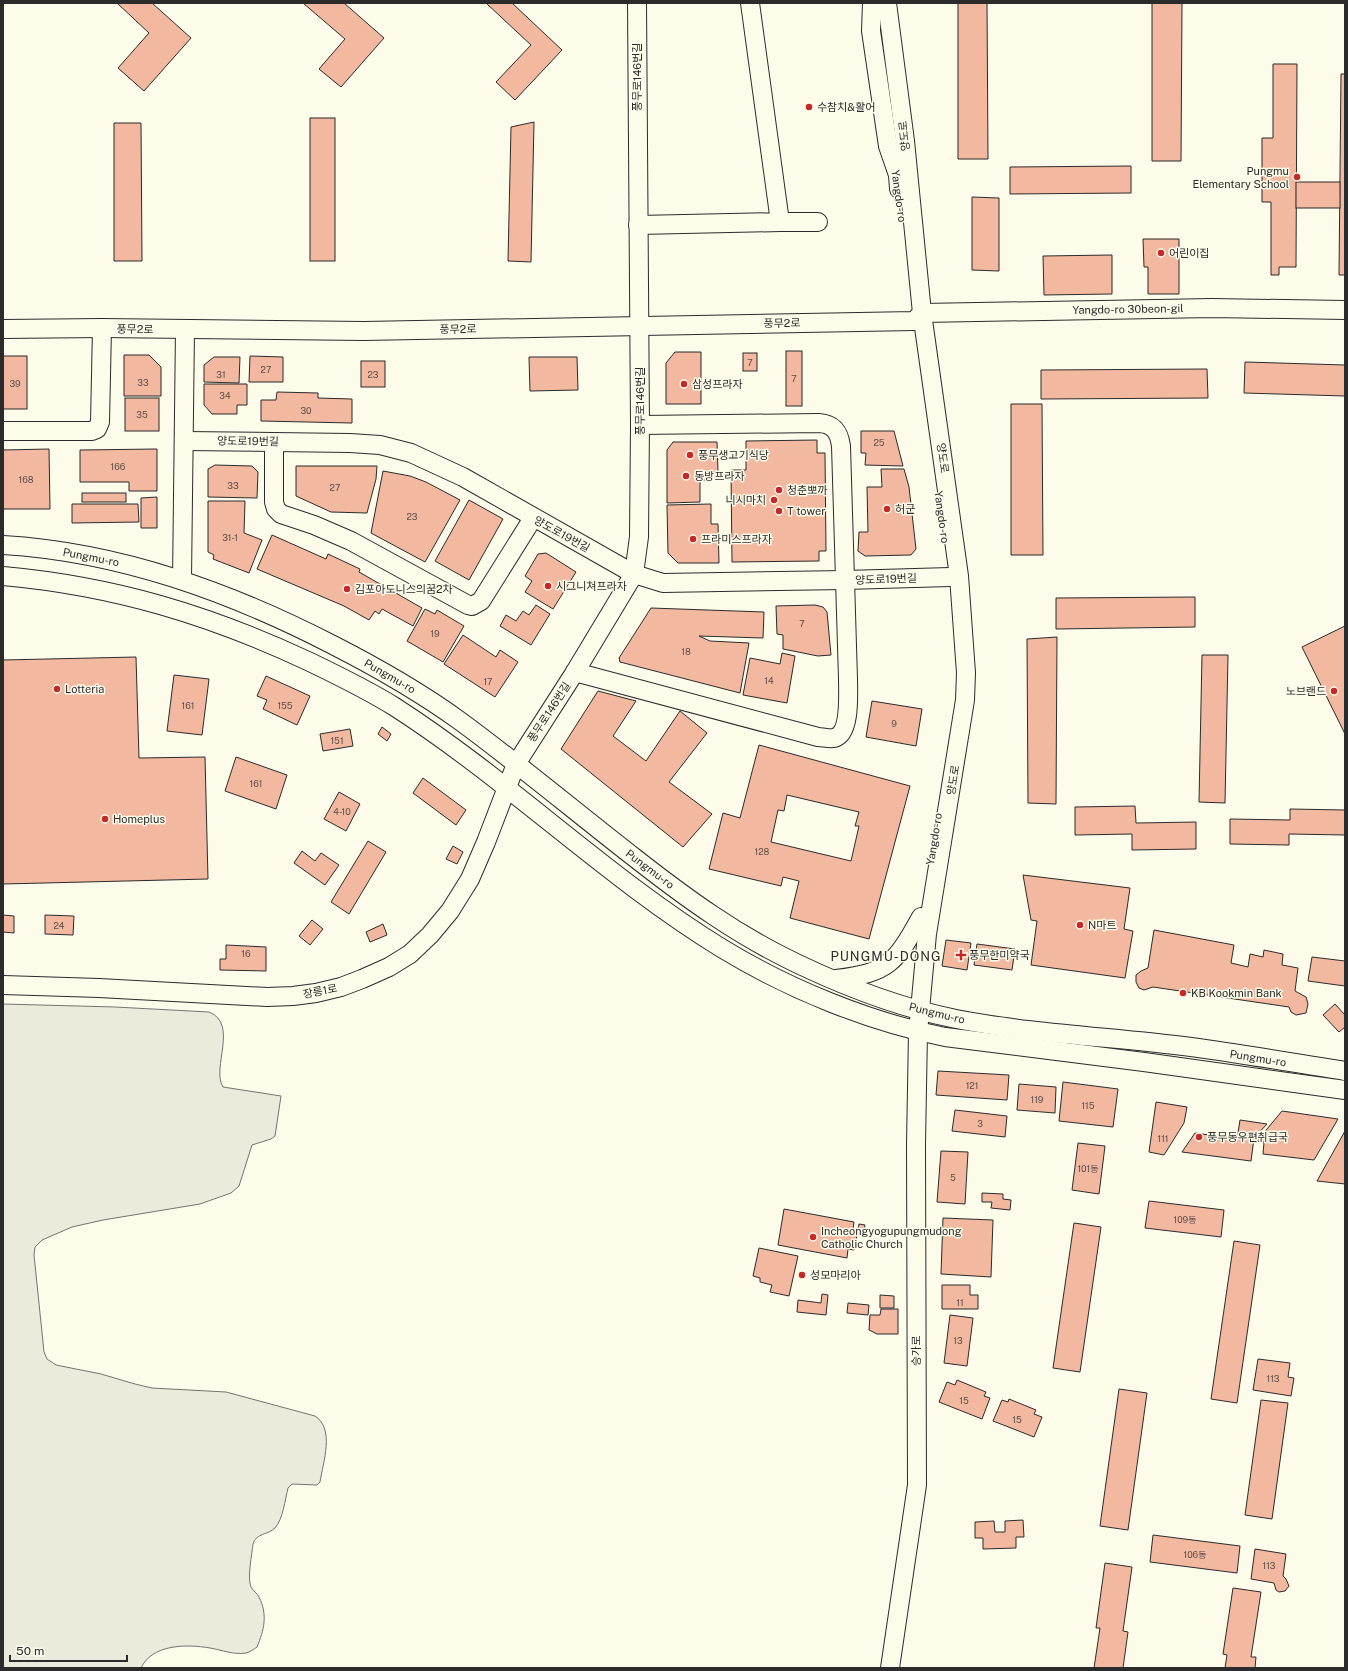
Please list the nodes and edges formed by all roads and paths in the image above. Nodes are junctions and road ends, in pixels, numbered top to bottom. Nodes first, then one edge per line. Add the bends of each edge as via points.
1 (637, 3) edge
2 (750, 3) edge
3 (872, 3) edge
4 (887, 3) edge
5 (780, 222) junction
6 (818, 222) dead end
7 (638, 225) junction
8 (1345, 310) edge
9 (918, 317) junction
10 (639, 325) junction
11 (102, 328) junction
12 (3, 329) edge
13 (184, 329) junction
14 (640, 425) junction
15 (3, 431) edge
16 (184, 440) junction
17 (274, 442) junction
18 (533, 518) junction
19 (3, 545) edge
20 (634, 574) junction
21 (3, 576) edge
22 (950, 577) junction
23 (182, 580) junction
24 (845, 580) junction
25 (575, 672) junction
26 (516, 764) junction
27 (508, 788) junction
28 (921, 917) junction
29 (832, 979) junction
30 (3, 985) edge
31 (916, 1009) junction
32 (918, 1032) junction
33 (1345, 1071) edge
34 (1345, 1090) edge
35 (890, 1668) edge

1 - 7 street, 풍무로146번길
2 - 5 street
3 - 9 street, Yangdo-ro via 870,31 888,146 898,175
4 - 9 street, 양도로 via 905,141
5 - 6 street
5 - 7 street
7 - 10 street, 풍무로146번길
8 - 9 street, Yangdo-ro 30beon-gil via 1212,308
9 - 10 street, 풍무2로
9 - 22 street, Yangdo-ro
9 - 31 street, 양도로 via 959,576 966,673 965,700
10 - 13 street, 풍무2로 via 364,331
10 - 14 street, 풍무로146번길
11 - 12 street, 풍무2로
11 - 13 street, 풍무2로
11 - 15 street via 98,428 92,431
13 - 16 street
14 - 20 street, 풍무로146번길 via 639,537
14 - 24 street via 819,422 833,427 840,438 841,446
16 - 17 street, 양도로19번길
16 - 23 street
17 - 18 street, 양도로19번길 via 350,443 395,448 456,474
17 - 18 street via 274,502 281,514 351,541 468,605 472,606 481,601
18 - 20 street, 양도로19번길
19 - 23 street, Pungmu-ro via 40,548 113,561
20 - 24 street, 양도로19번길 via 673,584
20 - 25 street, 풍무로146번길
21 - 27 street, Pungmu-ro via 118,593 175,609 285,650 345,679 394,707
22 - 24 street, 양도로19번길
22 - 28 street, Yangdo-ro via 957,673 956,698
23 - 26 street, Pungmu-ro via 222,594 295,626 371,664 415,690
24 - 25 street via 848,705 843,732 839,736 818,736
25 - 26 street, 풍무로146번길
26 - 27 street, 장릉1로
26 - 29 street, Pungmu-ro via 716,918 757,943
27 - 30 street, 장릉1로 via 470,879 450,911 410,954 362,979 316,993 267,997
27 - 32 street, Pungmu-ro via 605,865 722,948 762,971 836,1005
28 - 29 street via 902,950 882,968 861,976
28 - 31 street, Yangdo-ro via 917,944
29 - 31 street, Pungmu-ro
31 - 32 street, Yangdo-ro
31 - 33 street, Pungmu-ro via 990,1024 1193,1048
32 - 34 street, Pungmu-ro
32 - 35 street, 승가로 via 917,1485

